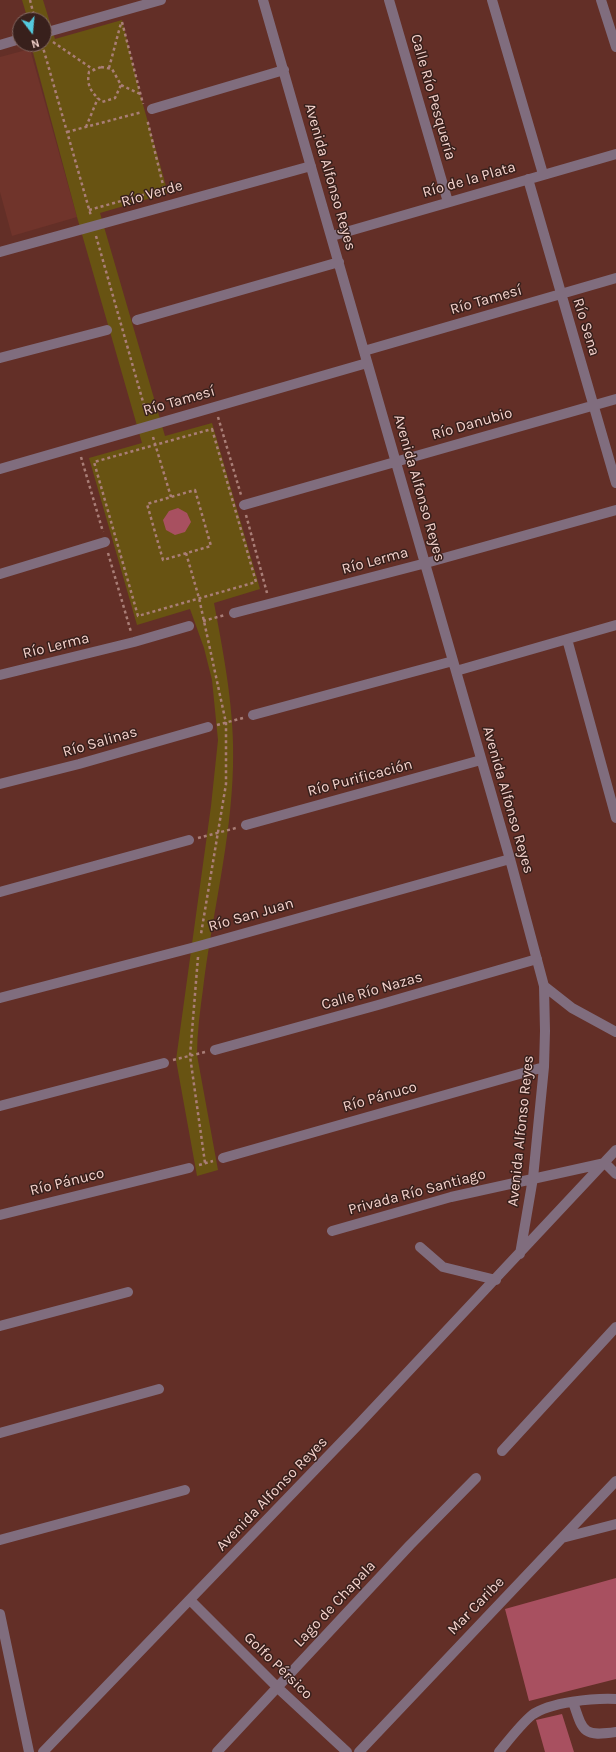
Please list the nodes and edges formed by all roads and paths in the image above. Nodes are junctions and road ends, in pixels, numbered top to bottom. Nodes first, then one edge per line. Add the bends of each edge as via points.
1 (30, 0) edge
2 (161, 0) edge
3 (263, 0) edge
4 (389, 0) edge
5 (492, 0) edge
6 (602, 0) edge
7 (33, 12) edge
8 (122, 20) junction
9 (115, 23) dead end
10 (52, 31) edge
11 (60, 40) dead end
12 (12, 42) edge
13 (53, 42) joint
14 (0, 45) edge
15 (616, 47) edge
16 (44, 52) edge
17 (109, 68) junction
18 (94, 70) junction
19 (284, 70) junction
20 (121, 85) junction
21 (140, 94) junction
22 (98, 98) junction
23 (148, 110) junction
24 (86, 127) junction
25 (67, 132) junction
26 (616, 154) edge
27 (311, 166) junction
28 (543, 174) junction
29 (528, 179) junction
30 (448, 202) junction
31 (89, 210) junction
32 (94, 226) junction
33 (332, 236) junction
34 (0, 252) edge
35 (339, 262) junction
36 (616, 278) edge
37 (560, 294) junction
38 (138, 320) joint
39 (122, 325) junction
40 (108, 330) joint
41 (364, 351) junction
42 (0, 358) edge
43 (367, 363) junction
44 (616, 399) edge
45 (594, 405) junction
46 (149, 425) junction
47 (212, 429) dead end
48 (156, 446) junction
49 (94, 462) dead end
50 (396, 462) junction
51 (0, 469) edge
52 (616, 483) edge
53 (171, 497) junction
54 (244, 505) dead end
55 (616, 510) edge
56 (105, 542) dead end
57 (186, 553) junction
58 (426, 563) junction
59 (0, 574) edge
60 (256, 582) dead end
61 (199, 598) junction
62 (234, 613) joint
63 (138, 616) dead end
64 (204, 621) junction
65 (616, 625) edge
66 (189, 626) joint
67 (567, 639) junction
68 (453, 661) junction
69 (456, 672) junction
70 (0, 675) edge
71 (253, 715) joint
72 (226, 723) junction
73 (208, 727) joint
74 (481, 760) junction
75 (0, 784) edge
76 (616, 818) edge
77 (246, 825) joint
78 (219, 832) junction
79 (189, 840) joint
80 (510, 859) junction
81 (0, 892) edge
82 (199, 946) junction
83 (536, 959) junction
84 (544, 986) junction
85 (0, 998) edge
86 (616, 1032) edge
87 (215, 1050) joint
88 (190, 1056) junction
89 (164, 1063) joint
90 (544, 1066) junction
91 (0, 1106) edge
92 (616, 1150) edge
93 (223, 1158) joint
94 (205, 1163) junction
95 (604, 1163) junction
96 (189, 1168) joint
97 (616, 1174) edge
98 (533, 1178) junction
99 (0, 1214) edge
100 (332, 1231) dead end
101 (420, 1247) dead end
102 (520, 1254) junction
103 (496, 1280) junction
104 (128, 1292) dead end
105 (0, 1326) edge
106 (616, 1327) edge
107 (159, 1389) dead end
108 (0, 1433) edge
109 (502, 1451) dead end
110 (476, 1478) dead end
111 (616, 1481) edge
112 (185, 1490) dead end
113 (616, 1524) edge
114 (562, 1538) junction
115 (0, 1540) edge
116 (190, 1600) junction
117 (0, 1614) edge
118 (278, 1688) junction
119 (616, 1699) edge
120 (572, 1702) junction
121 (616, 1732) edge
122 (29, 1752) edge
123 (43, 1752) edge
124 (217, 1752) edge
125 (347, 1752) edge
126 (359, 1752) edge
127 (499, 1752) edge

1 - 7 path
2 - 10 street
3 - 19 street, Avenida Alfonso Reyes
4 - 30 street, Calle Río Pesquería
5 - 28 street
6 - 15 street
8 - 9 path
8 - 17 path
8 - 21 path
11 - 13 path
12 - 14 street
13 - 18 path
16 - 25 path
17 - 18 path
17 - 20 path
18 - 22 path via 90,72 87,81 92,94
19 - 23 street
19 - 27 street, Avenida Alfonso Reyes
20 - 21 path
20 - 22 path via 115,98 102,102
21 - 23 path
22 - 24 path
23 - 24 path
23 - 31 path via 164,189
24 - 25 path
25 - 31 path
26 - 28 street, Río de la Plata
27 - 32 street, Río Verde
27 - 33 street, Avenida Alfonso Reyes
28 - 29 street, Río de la Plata
29 - 30 street, Río de la Plata
29 - 37 street, Río Sena
30 - 33 street, Río de la Plata
31 - 32 path
32 - 34 street, Río Verde
32 - 39 path
33 - 35 street, Avenida Alfonso Reyes
35 - 38 street
35 - 41 street, Avenida Alfonso Reyes
36 - 37 street, Río Tamesí
37 - 41 street, Río Tamesí
37 - 45 street, Río Sena
38 - 39 path
39 - 40 path
39 - 46 path
40 - 42 street
41 - 43 street, Avenida Alfonso Reyes
43 - 46 street, Río Tamesí
43 - 50 street, Avenida Alfonso Reyes
44 - 45 street, Río Danubio
45 - 50 street, Río Danubio
45 - 52 street, Río Sena
46 - 48 path
46 - 51 street, Río Tamesí
47 - 48 path
48 - 49 path
48 - 53 path
50 - 54 street, Río Danubio
50 - 58 street, Avenida Alfonso Reyes
53 - 57 path via 147,504 163,560
53 - 57 path via 195,490 211,546
55 - 58 street, Río Lerma
56 - 59 street
57 - 61 path
58 - 62 street, Río Lerma
58 - 68 street, Avenida Alfonso Reyes
60 - 61 path
61 - 63 path
61 - 64 path
62 - 64 path
64 - 66 path
64 - 72 path
65 - 67 street
66 - 70 street, Río Lerma
67 - 69 street
67 - 76 street
68 - 69 street, Avenida Alfonso Reyes
68 - 71 street
69 - 74 street, Avenida Alfonso Reyes
71 - 72 path
72 - 73 path
72 - 78 path via 226,784
73 - 75 street, Río Salinas
74 - 77 street, Río Purificación
74 - 80 street, Avenida Alfonso Reyes
77 - 78 path
78 - 79 path
78 - 82 path
79 - 81 street
80 - 82 street, Río San Juan
80 - 83 street, Avenida Alfonso Reyes
82 - 85 street, Río San Juan
82 - 88 path
83 - 84 street, Avenida Alfonso Reyes
83 - 87 street, Calle Río Nazas
84 - 86 street via 572,1008
84 - 90 street, Avenida Alfonso Reyes
87 - 88 path
88 - 89 path
88 - 94 path
89 - 91 street
90 - 93 street, Río Pánuco
90 - 98 street, Avenida Alfonso Reyes
92 - 95 street, Avenida Alfonso Reyes
93 - 94 path
94 - 96 path
95 - 97 street
95 - 98 street, Privada Río Santiago
95 - 102 street, Avenida Alfonso Reyes
96 - 99 street, Río Pánuco
98 - 100 street, Privada Río Santiago via 451,1197
98 - 102 street, Avenida Alfonso Reyes
101 - 103 street via 443,1267
102 - 103 street, Avenida Alfonso Reyes
103 - 116 street, Avenida Alfonso Reyes
104 - 105 street
106 - 109 street
107 - 108 street
110 - 118 street, Lago de Chapala via 410,1545
111 - 114 street, Mar Caribe
112 - 115 street
113 - 114 street
114 - 126 street, Mar Caribe
116 - 118 street, Golfo Pérsico
116 - 123 street, Avenida Alfonso Reyes
117 - 122 street
118 - 124 street, Lago de Chapala
118 - 125 street, Golfo Pérsico
119 - 120 street via 601,1698
120 - 121 street via 586,1731 592,1734
120 - 127 street via 532,1715

